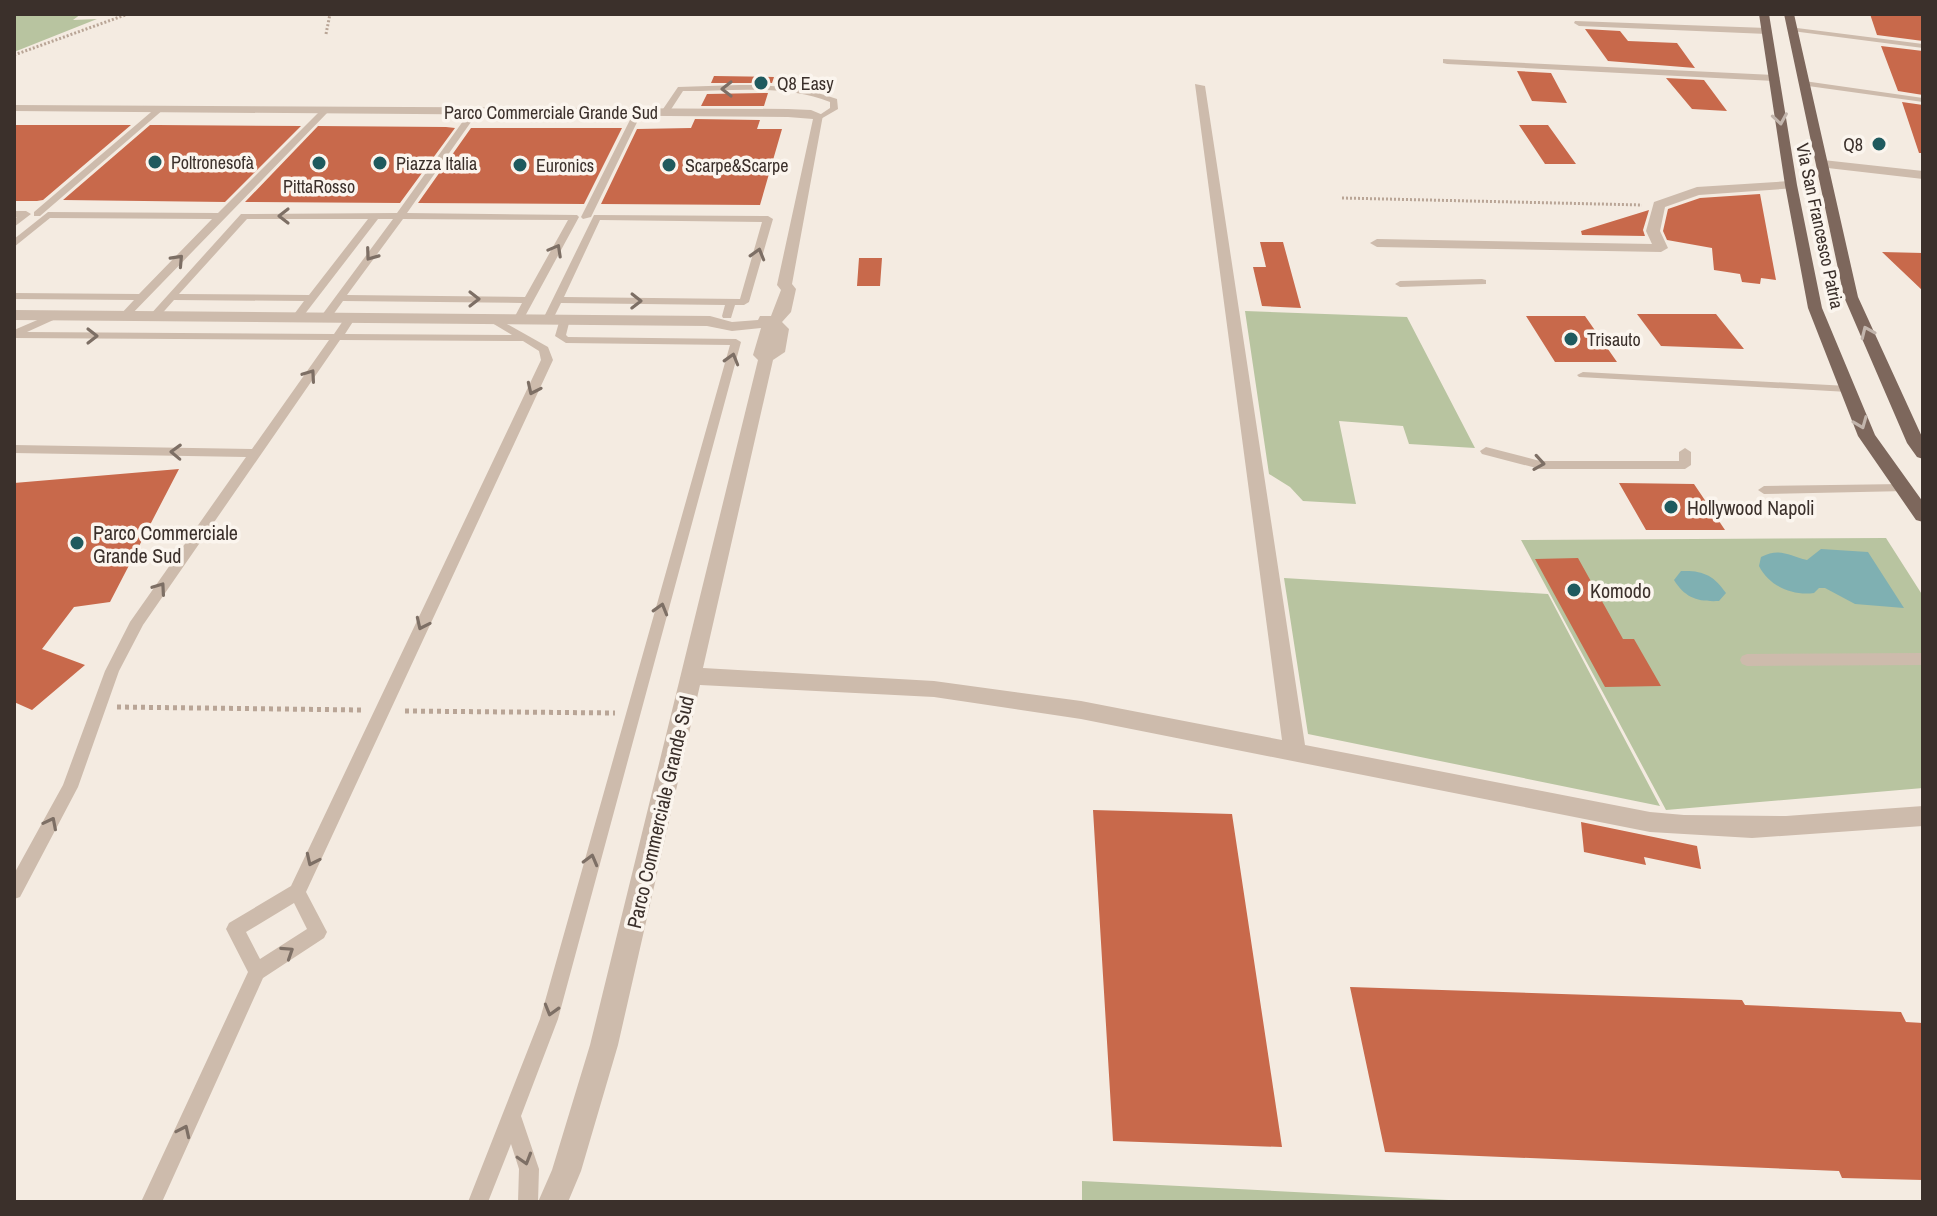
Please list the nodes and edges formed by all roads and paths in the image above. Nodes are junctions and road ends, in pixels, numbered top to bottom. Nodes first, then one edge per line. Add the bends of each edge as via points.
1 (128, 14) edge
2 (330, 14) edge
3 (1732, 14) edge
4 (1764, 14) edge
5 (1790, 21) edge
6 (1579, 23) dead end
7 (1760, 30) junction
8 (326, 34) dead end
9 (1923, 46) edge
10 (14, 55) edge
11 (1447, 61) dead end
12 (1774, 78) junction
13 (1804, 83) junction
14 (1199, 86) dead end
15 (1923, 100) edge
16 (14, 108) edge
17 (160, 109) junction
18 (325, 111) junction
19 (474, 112) junction
20 (638, 112) junction
21 (665, 112) junction
22 (819, 118) junction
23 (1823, 164) junction
24 (1923, 175) edge
25 (1791, 185) junction
26 (1342, 198) dead end
27 (1659, 205) junction
28 (14, 214) edge
29 (37, 214) junction
30 (220, 216) junction
31 (244, 216) junction
32 (375, 216) junction
33 (400, 216) junction
34 (574, 217) junction
35 (592, 217) junction
36 (14, 224) edge
37 (1377, 243) dead end
38 (14, 244) edge
39 (1482, 282) dead end
40 (1400, 284) dead end
41 (14, 296) edge
42 (143, 297) junction
43 (171, 297) junction
44 (311, 298) junction
45 (340, 298) junction
46 (528, 300) junction
47 (558, 300) junction
48 (729, 309) junction
49 (14, 315) edge
50 (56, 315) junction
51 (124, 316) junction
52 (154, 316) junction
53 (297, 317) junction
54 (326, 317) junction
55 (351, 317) junction
56 (491, 318) junction
57 (519, 318) junction
58 (548, 319) junction
59 (565, 319) junction
60 (710, 321) junction
61 (773, 321) junction
62 (14, 334) edge
63 (337, 338) junction
64 (522, 338) junction
65 (1583, 375) dead end
66 (1848, 389) junction
67 (14, 449) edge
68 (1486, 451) dead end
69 (1685, 452) dead end
70 (254, 453) junction
71 (1923, 453) edge
72 (1903, 488) junction
73 (1764, 490) dead end
74 (1923, 516) edge
75 (1923, 659) edge
76 (1747, 660) dead end
77 (692, 676) junction
78 (1295, 752) junction
79 (1923, 816) edge
80 (14, 891) edge
81 (297, 892) junction
82 (257, 972) junction
83 (512, 1118) junction
84 (566, 1171) junction
85 (151, 1202) edge
86 (478, 1202) edge
87 (528, 1202) edge
88 (553, 1202) edge
89 (565, 1202) edge

1 - 10 path
2 - 8 path
3 - 7 street
4 - 7 main road, Via San Francesco Patria
5 - 9 lane
5 - 13 main road, Via San Francesco Patria
6 - 7 street
7 - 12 main road, Via San Francesco Patria
11 - 12 street
12 -> 25 main road, Via San Francesco Patria
13 - 15 lane
13 - 23 main road, Via San Francesco Patria
14 - 78 street
16 - 17 street, Parco Commerciale Grande Sud
17 - 18 street, Parco Commerciale Grande Sud
17 - 29 lane
18 - 19 street, Parco Commerciale Grande Sud
18 - 30 lane
19 - 20 street, Parco Commerciale Grande Sud
19 - 33 lane
20 - 21 street, Parco Commerciale Grande Sud
20 - 35 lane
21 - 22 street, Parco Commerciale Grande Sud
22 -> 21 lane via 834,109 834,101 780,89 681,89
22 - 61 street, Parco Commerciale Grande Sud via 784,285 789,289 783,312
23 - 24 street
71 -> 23 main road, Via San Francesco Patria via 1851,297
25 - 27 street via 1697,191
25 - 66 main road, Via San Francesco Patria via 1815,308
26 - 27 path
27 - 37 street via 1653,231 1661,248
28 - 29 lane
29 - 30 lane
29 - 36 lane
29 - 38 lane
30 - 31 lane
42 -> 30 lane
32 -> 31 lane
31 - 43 lane
32 - 33 lane
32 - 44 lane
33 - 34 lane
33 -> 45 lane
34 - 35 lane
46 -> 34 lane
35 - 47 lane
48 -> 35 lane via 744,302 768,219
39 - 40 lane
41 - 42 lane
42 - 51 lane
43 - 44 lane
43 - 52 lane
44 - 53 lane
45 -> 46 lane
45 - 54 lane
46 - 57 lane
47 -> 48 lane
47 - 58 lane
48 - 60 street
48 - 61 street
49 - 50 street
50 - 51 street
50 - 62 lane
51 - 52 street
52 - 53 street
53 - 54 street
54 - 55 street
55 - 56 street
55 - 63 lane
56 - 57 street
56 - 64 lane
57 - 58 street
58 - 59 street
59 - 60 street
59 - 83 lane via 560,336 566,340 736,342 549,1019
60 - 61 street
61 - 77 street, Parco Commerciale Grande Sud via 781,329 777,352 766,358
62 -> 63 lane
63 - 64 lane
70 -> 63 lane
64 -> 81 lane via 544,349 547,360
65 - 66 lane
66 -> 72 main road, Via San Francesco Patria via 1867,436
70 -> 67 lane
68 -> 69 lane via 1540,465 1594,466 1685,465
80 -> 70 lane via 70,787 112,671 137,622
72 - 73 lane
72 - 74 main road, Via San Francesco Patria
75 - 76 lane
77 - 78 street via 934,689 1081,710
77 - 84 street, Parco Commerciale Grande Sud via 604,1045
78 - 79 street via 1696,829 1790,828
82 -> 81 lane via 318,932
81 - 82 lane via 235,929
85 -> 82 lane
83 - 86 lane
83 -> 87 lane via 529,1169
84 - 88 street, Parco Commerciale Grande Sud
84 - 89 street, Parco Commerciale Grande Sud

